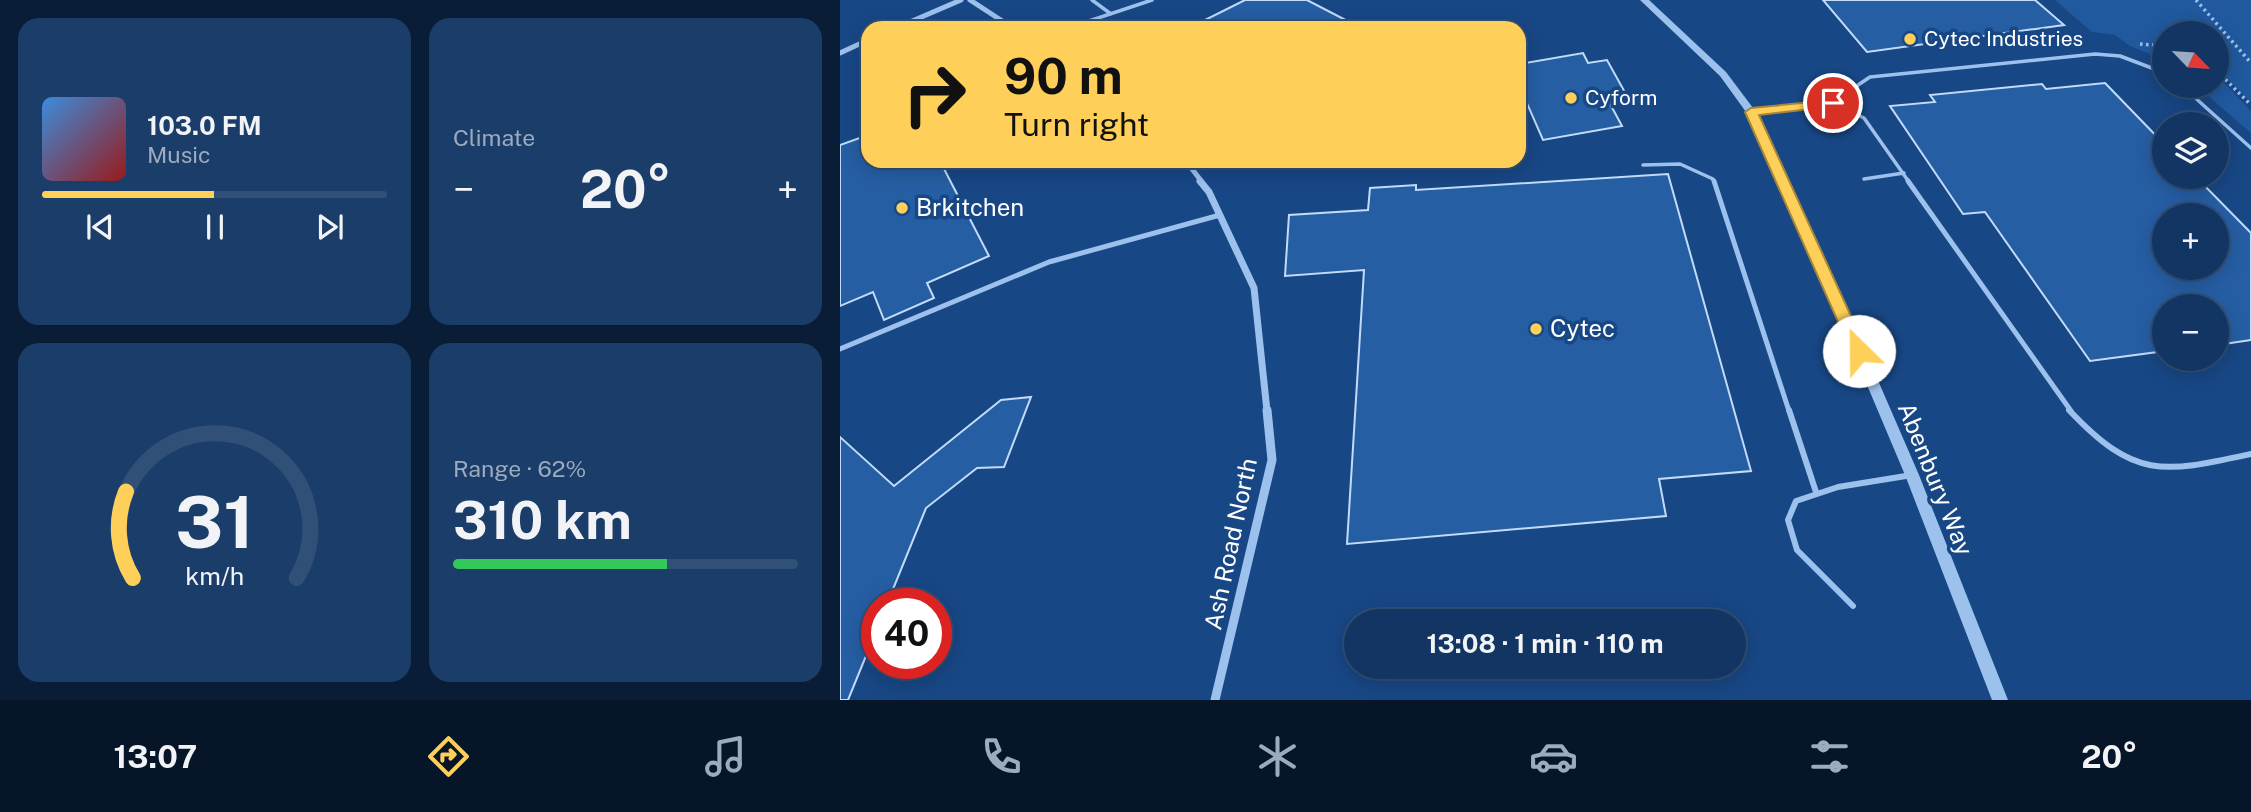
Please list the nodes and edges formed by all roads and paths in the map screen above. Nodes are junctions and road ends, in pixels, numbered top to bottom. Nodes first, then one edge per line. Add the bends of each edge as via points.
1 (961, 0) edge
2 (970, 0) edge
3 (1092, 0) edge
4 (1152, 0) edge
5 (1644, 0) edge
6 (2196, 0) edge
7 (1111, 14) junction
8 (913, 21) edge
9 (1002, 21) edge
10 (1090, 21) edge
11 (861, 43) edge
12 (840, 53) edge
13 (2251, 63) edge
14 (2152, 68) edge
15 (2230, 84) edge
16 (2195, 98) edge
17 (2251, 105) edge
18 (1846, 108) junction
19 (1751, 112) junction
20 (2251, 148) edge
21 (1643, 165) dead end
22 (1191, 168) edge
23 (1904, 173) junction
24 (1864, 179) dead end
25 (1220, 215) junction
26 (840, 349) edge
27 (2251, 454) edge
28 (1912, 475) junction
29 (1816, 492) junction
30 (1853, 606) dead end
31 (1215, 700) edge
32 (2000, 700) edge

1 - 8 street
2 - 9 street
3 - 7 lane
4 - 7 lane
5 - 19 street, Abenbury Way via 1723,74
6 - 13 path
7 - 10 lane
11 - 12 street
14 - 18 lane via 2120,56 2095,54 1870,77 1858,85
15 - 17 path
16 - 20 lane
18 - 19 lane via 1833,103
18 - 23 lane via 1875,130
19 - 28 street, Abenbury Way
21 - 29 lane via 1680,164 1713,179
22 - 25 street, Ash Road North
23 - 24 lane
23 - 27 lane via 2063,403 2097,440 2122,457 2171,469
25 - 26 lane via 1049,262
25 - 31 street, Ash Road North via 1254,288 1272,460
28 - 29 lane
28 - 32 street, Abenbury Way
29 - 30 lane via 1796,500 1788,520 1797,550

